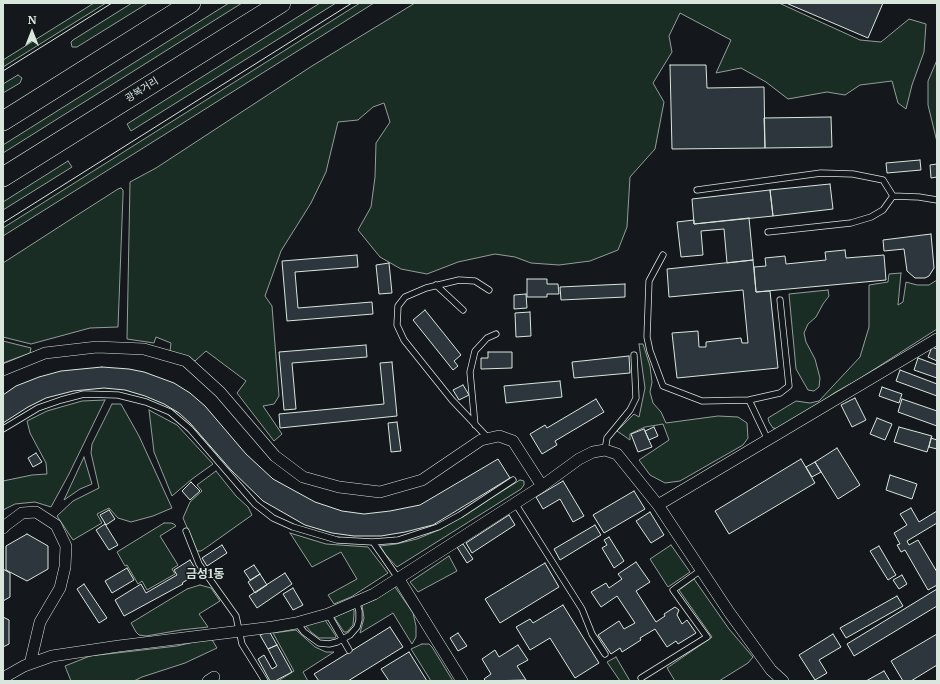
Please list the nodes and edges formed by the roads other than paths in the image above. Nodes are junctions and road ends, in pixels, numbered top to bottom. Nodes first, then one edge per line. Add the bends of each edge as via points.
1 (191, 3) edge
2 (281, 3) edge
3 (3, 121) edge
4 (3, 177) edge
5 (697, 190) dead end
6 (893, 196) junction
7 (937, 200) edge
8 (768, 232) dead end
9 (663, 255) dead end
10 (436, 285) junction
11 (489, 290) dead end
12 (780, 300) dead end
13 (463, 310) dead end
14 (496, 334) dead end
15 (937, 339) edge
16 (634, 355) dead end
17 (3, 370) edge
18 (749, 400) junction
19 (475, 425) junction
20 (3, 429) edge
21 (488, 439) junction
22 (768, 440) junction
23 (605, 450) junction
24 (513, 480) dead end
25 (542, 486) junction
26 (515, 503) junction
27 (658, 505) junction
28 (3, 528) edge
29 (186, 531) dead end
30 (373, 542) junction
31 (701, 570) junction
32 (398, 578) junction
33 (356, 601) junction
34 (328, 614) junction
35 (296, 623) junction
36 (239, 630) junction
37 (343, 640) junction
38 (349, 650) dead end
39 (605, 654) dead end
40 (30, 664) junction
41 (3, 678) edge
42 (641, 678) dead end
43 (266, 681) edge
44 (462, 681) edge
45 (783, 681) edge

1 - 3 highway
2 - 4 highway, 광복거리
5 - 6 lane via 821,173 853,174 883,180
6 - 7 lane
6 - 8 lane via 883,210 851,223
9 - 18 lane via 649,281 647,337 664,386 702,401
10 - 11 lane via 459,280 475,281
10 - 13 lane
10 - 19 lane via 405,297 398,306 397,324 404,340
12 - 18 lane via 789,386 780,393
14 - 19 lane via 487,338 475,351 470,372
15 - 22 street
16 - 23 lane via 636,398 630,410 607,438
17 - 21 street via 44,353 98,347 144,349 186,361 220,392 275,456 303,478 339,487 380,492 422,480 481,440
18 - 22 lane
19 - 21 lane
20 - 30 lane via 38,408 84,394 118,395 146,402 170,412 190,429 255,504 273,518 337,540
21 - 25 street via 500,436 513,441
22 - 27 street
23 - 25 street via 593,452 579,459
23 - 27 street via 617,454
24 - 30 lane via 438,527 398,540
25 - 26 street
26 - 32 street
26 - 39 lane via 582,610 592,634
27 - 31 street
28 - 40 street via 22,513 36,512 56,525 66,546 65,568 60,588 40,622
29 - 36 lane via 199,564 236,616
30 - 32 lane
31 - 42 lane via 673,590 707,637
31 - 45 street via 771,670
32 - 33 street via 374,594
32 - 44 street
33 - 34 street
33 - 37 lane via 359,611 357,627
34 - 35 street
34 - 37 lane
35 - 36 street
35 - 37 lane via 319,643 328,644
36 - 40 street via 60,655
36 - 43 lane via 242,644
37 - 38 lane
40 - 41 street

